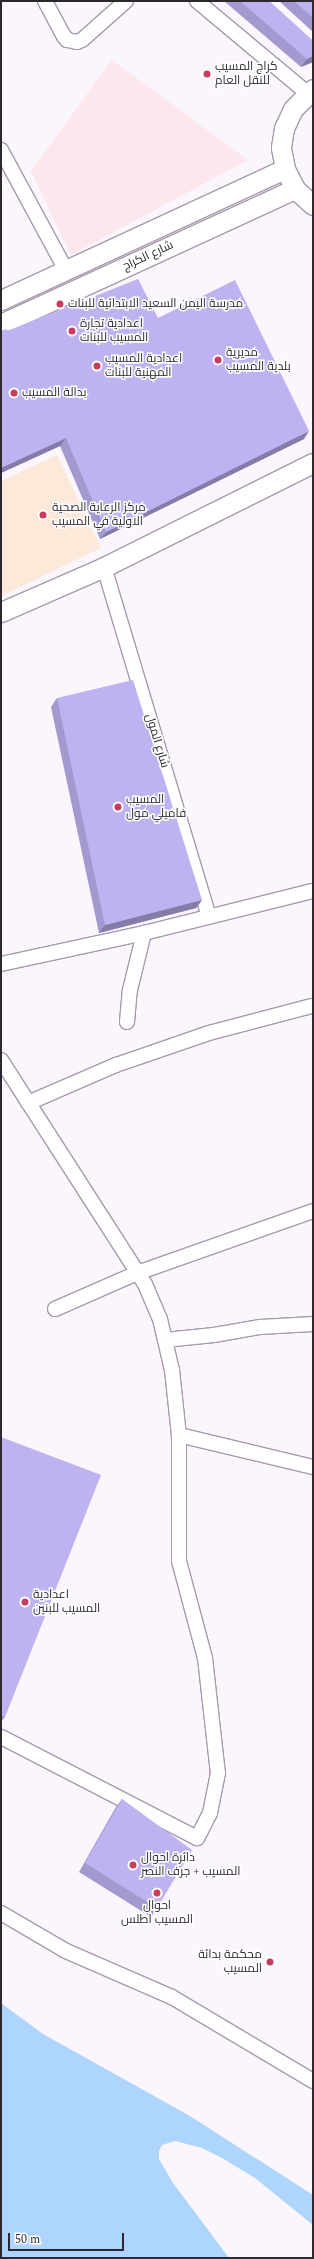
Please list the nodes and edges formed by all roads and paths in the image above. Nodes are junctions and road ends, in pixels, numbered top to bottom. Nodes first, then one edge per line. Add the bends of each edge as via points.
1 (45, 1) edge
2 (126, 1) edge
3 (197, 1) edge
4 (310, 91) edge
5 (1, 150) edge
6 (285, 169) junction
7 (295, 188) junction
8 (313, 205) edge
9 (66, 270) junction
10 (1, 300) edge
11 (1, 324) edge
12 (313, 463) edge
13 (104, 567) junction
14 (1, 612) edge
15 (313, 890) edge
16 (209, 916) junction
17 (144, 933) junction
18 (1, 964) edge
19 (312, 1006) dead end
20 (127, 1022) dead end
21 (1, 1060) edge
22 (28, 1103) junction
23 (313, 1211) edge
24 (138, 1273) junction
25 (54, 1309) dead end
26 (313, 1324) edge
27 (165, 1340) junction
28 (179, 1435) junction
29 (313, 1467) edge
30 (1, 1737) edge
31 (1, 1913) edge
32 (313, 2081) edge

1 - 2 street via 67,40 77,42
3 - 4 street
4 - 6 main road via 293,109 284,128 281,148
5 - 9 street
6 - 7 main road
6 - 9 main road, شارع الكراج
7 - 8 main road
7 - 11 main road, شارع الكراج
9 - 10 main road, شارع الكراج
12 - 13 main road
13 - 14 main road
13 - 16 street, شارع المول
15 - 16 street
16 - 17 street
17 - 18 street
17 - 20 street via 130,990
19 - 22 street via 209,1033 116,1065
21 - 22 street
22 - 24 street
23 - 24 street
24 - 25 street
24 - 27 street via 160,1319
26 - 27 street via 260,1327
27 - 28 street via 172,1370
28 - 29 street
28 - 30 street via 180,1561 205,1658 218,1773 210,1814 197,1838
31 - 32 street via 66,1951 172,1997

